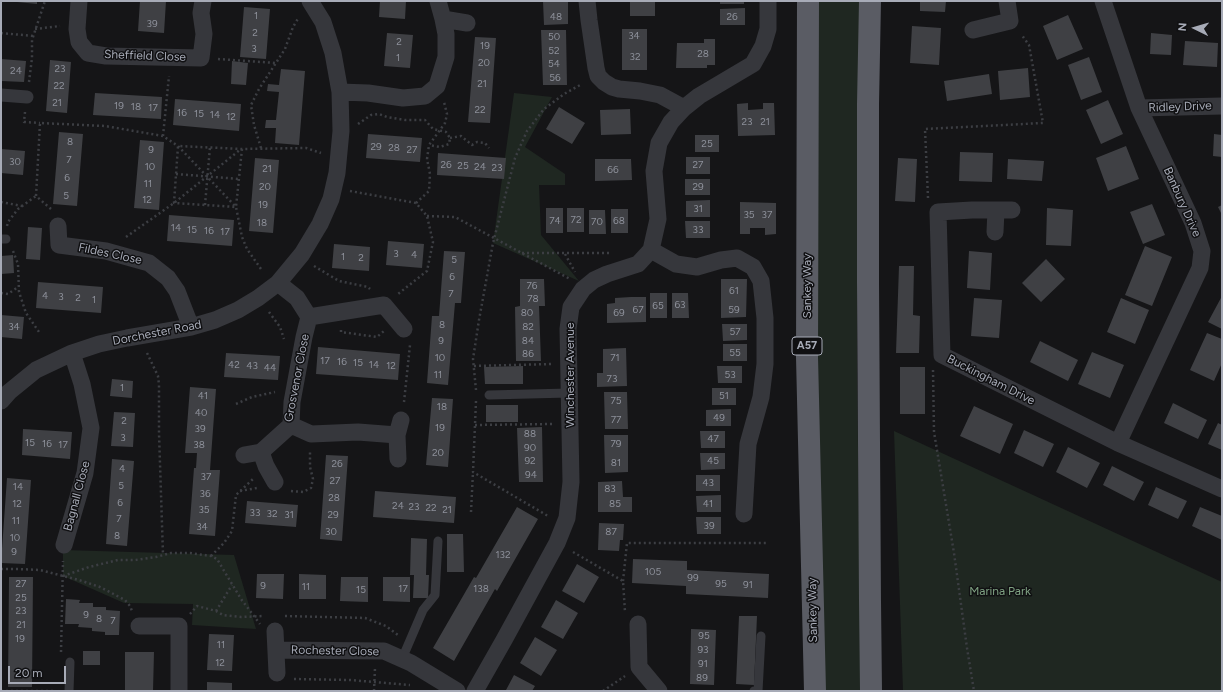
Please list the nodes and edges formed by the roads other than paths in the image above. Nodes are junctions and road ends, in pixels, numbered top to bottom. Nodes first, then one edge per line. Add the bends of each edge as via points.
1 (79, 1) edge
2 (203, 1) edge
3 (438, 1) edge
4 (587, 1) edge
5 (768, 1) edge
6 (808, 1) edge
7 (870, 1) edge
8 (1007, 1) edge
9 (1103, 1) edge
10 (305, 8) edge
11 (443, 19) junction
12 (467, 23) dead end
13 (973, 30) dead end
14 (340, 92) junction
15 (1, 95) edge
16 (27, 97) road end
17 (1222, 106) edge
18 (684, 108) junction
19 (1139, 108) junction
20 (58, 226) road end
21 (995, 232) dead end
22 (651, 250) junction
23 (278, 283) junction
24 (309, 317) junction
25 (400, 324) road end
26 (191, 327) junction
27 (72, 353) junction
28 (570, 393) junction
29 (489, 395) dead end
30 (1, 401) edge
31 (291, 425) junction
32 (1118, 444) junction
33 (398, 459) dead end
34 (275, 482) dead end
35 (1222, 489) edge
36 (744, 514) dead end
37 (438, 541) dead end
38 (64, 545) dead end
39 (638, 624) road end
40 (139, 626) road end
41 (275, 631) road end
42 (761, 636) dead end
43 (276, 650) junction
44 (402, 659) junction
45 (70, 662) road end
46 (277, 673) road end
47 (69, 691) edge
48 (179, 691) edge
49 (457, 691) edge
50 (475, 691) edge
51 (659, 691) edge
52 (754, 691) edge
53 (815, 691) edge
54 (872, 691) edge

1 - 2 street, Sheffield Close via 79,42 88,53 106,56 201,58 204,34 201,13
3 - 11 street
4 - 18 street via 598,76 612,87 660,95
5 - 18 street via 768,29 763,46 752,64
6 - 53 highway, Sankey Way / A57 via 807,357
7 - 54 highway via 868,290
8 - 13 street via 1010,21
9 - 19 street, Banbury Drive
10 - 14 street, Dorchester Road via 323,22 333,53
11 - 12 street
11 - 14 street via 446,57 437,86 425,96 403,98
14 - 23 street, Dorchester Road via 339,159 331,199 320,224 300,256
15 - 16 street
17 - 19 street, Ridley Drive
18 - 22 street via 671,122 659,143 654,171 658,219
19 - 32 street, Banbury Drive via 1193,222 1202,251 1200,268
20 - 26 street, Fildes Close via 59,245 106,251 149,263 168,278 177,291
21 - 32 street, Buckingham Drive via 1004,210 938,212 942,355
22 - 28 street, Winchester Avenue via 638,264 594,280 583,289 571,306 568,329
22 - 36 street via 676,264 697,267 737,258 753,267 761,281 765,318 765,364 761,397 748,444
23 - 24 street, Grosvenor Close via 297,298
23 - 26 street, Dorchester Road via 238,310
24 - 25 street, Grosvenor Close via 384,305
24 - 31 street, Grosvenor Close via 292,402
26 - 27 street, Dorchester Road via 99,344
27 - 30 street, Dorchester Road via 36,370
27 - 38 street, Bagnall Close via 82,384 91,428 85,473
28 - 29 lane
28 - 50 street, Winchester Avenue via 571,482 567,518 557,543
31 - 33 street via 311,434 399,428
31 - 34 street, Grosvenor Close via 257,458
32 - 35 street, Buckingham Drive
37 - 44 lane via 435,595 423,610
39 - 51 street via 639,667
40 - 48 street via 179,626
41 - 43 street, Rochester Close
42 - 52 lane via 758,691
43 - 44 street, Rochester Close via 384,651
43 - 46 street, Rochester Close
44 - 49 street, Rochester Close
45 - 47 lane

